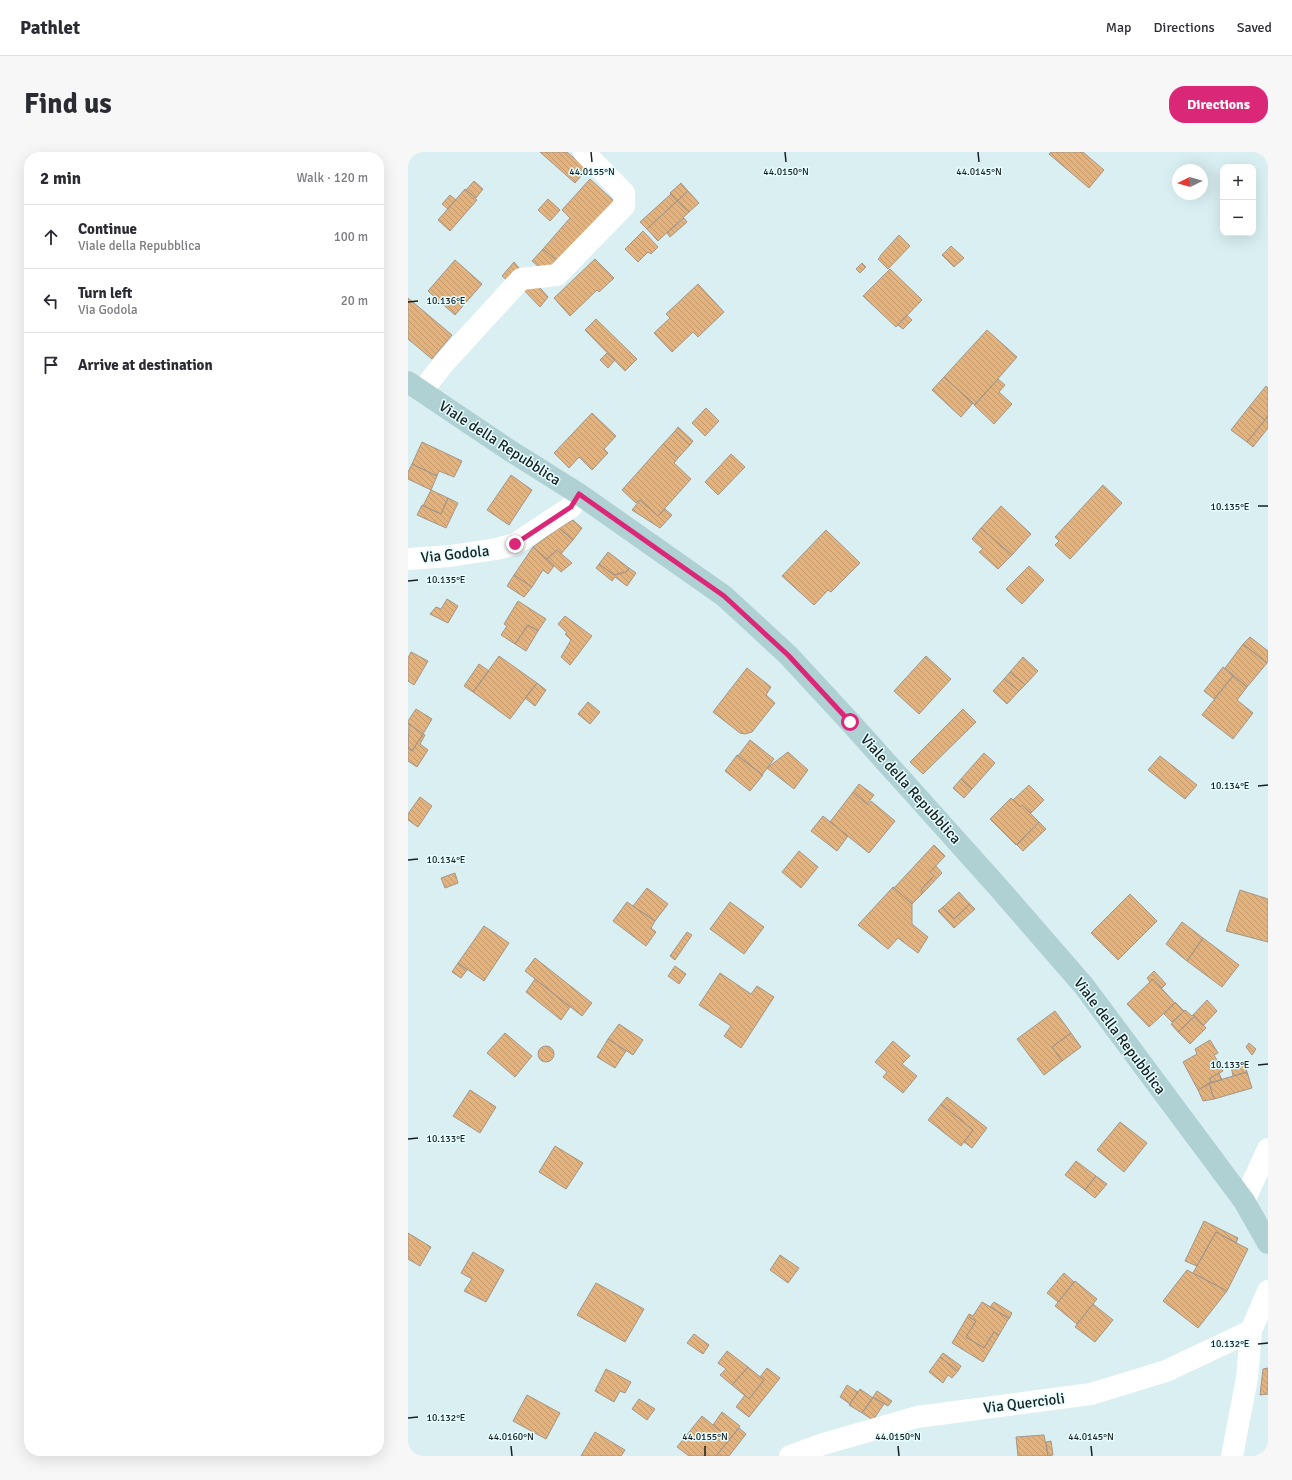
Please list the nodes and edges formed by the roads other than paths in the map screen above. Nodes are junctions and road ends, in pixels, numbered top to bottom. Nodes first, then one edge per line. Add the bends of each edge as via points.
1 (584, 152) edge
2 (415, 386) edge
3 (579, 494) junction
4 (408, 559) edge
5 (1268, 1149) edge
6 (1244, 1201) junction
7 (1268, 1243) edge
8 (1268, 1291) edge
9 (1251, 1331) junction
10 (790, 1456) edge
11 (1232, 1456) edge

1 - 2 street via 624,192 624,206 557,275 520,279 444,363
2 - 3 main road, Viale della Repubblica
3 - 4 street, Via Godola via 571,507 515,544 450,556
3 - 6 main road, Viale della Repubblica via 724,596 788,655 1084,986
5 - 6 street
6 - 7 main road, Viale della Repubblica
8 - 9 street
9 - 10 street, Via Quercioli via 1166,1371 1091,1394 917,1417
9 - 11 street via 1247,1378

